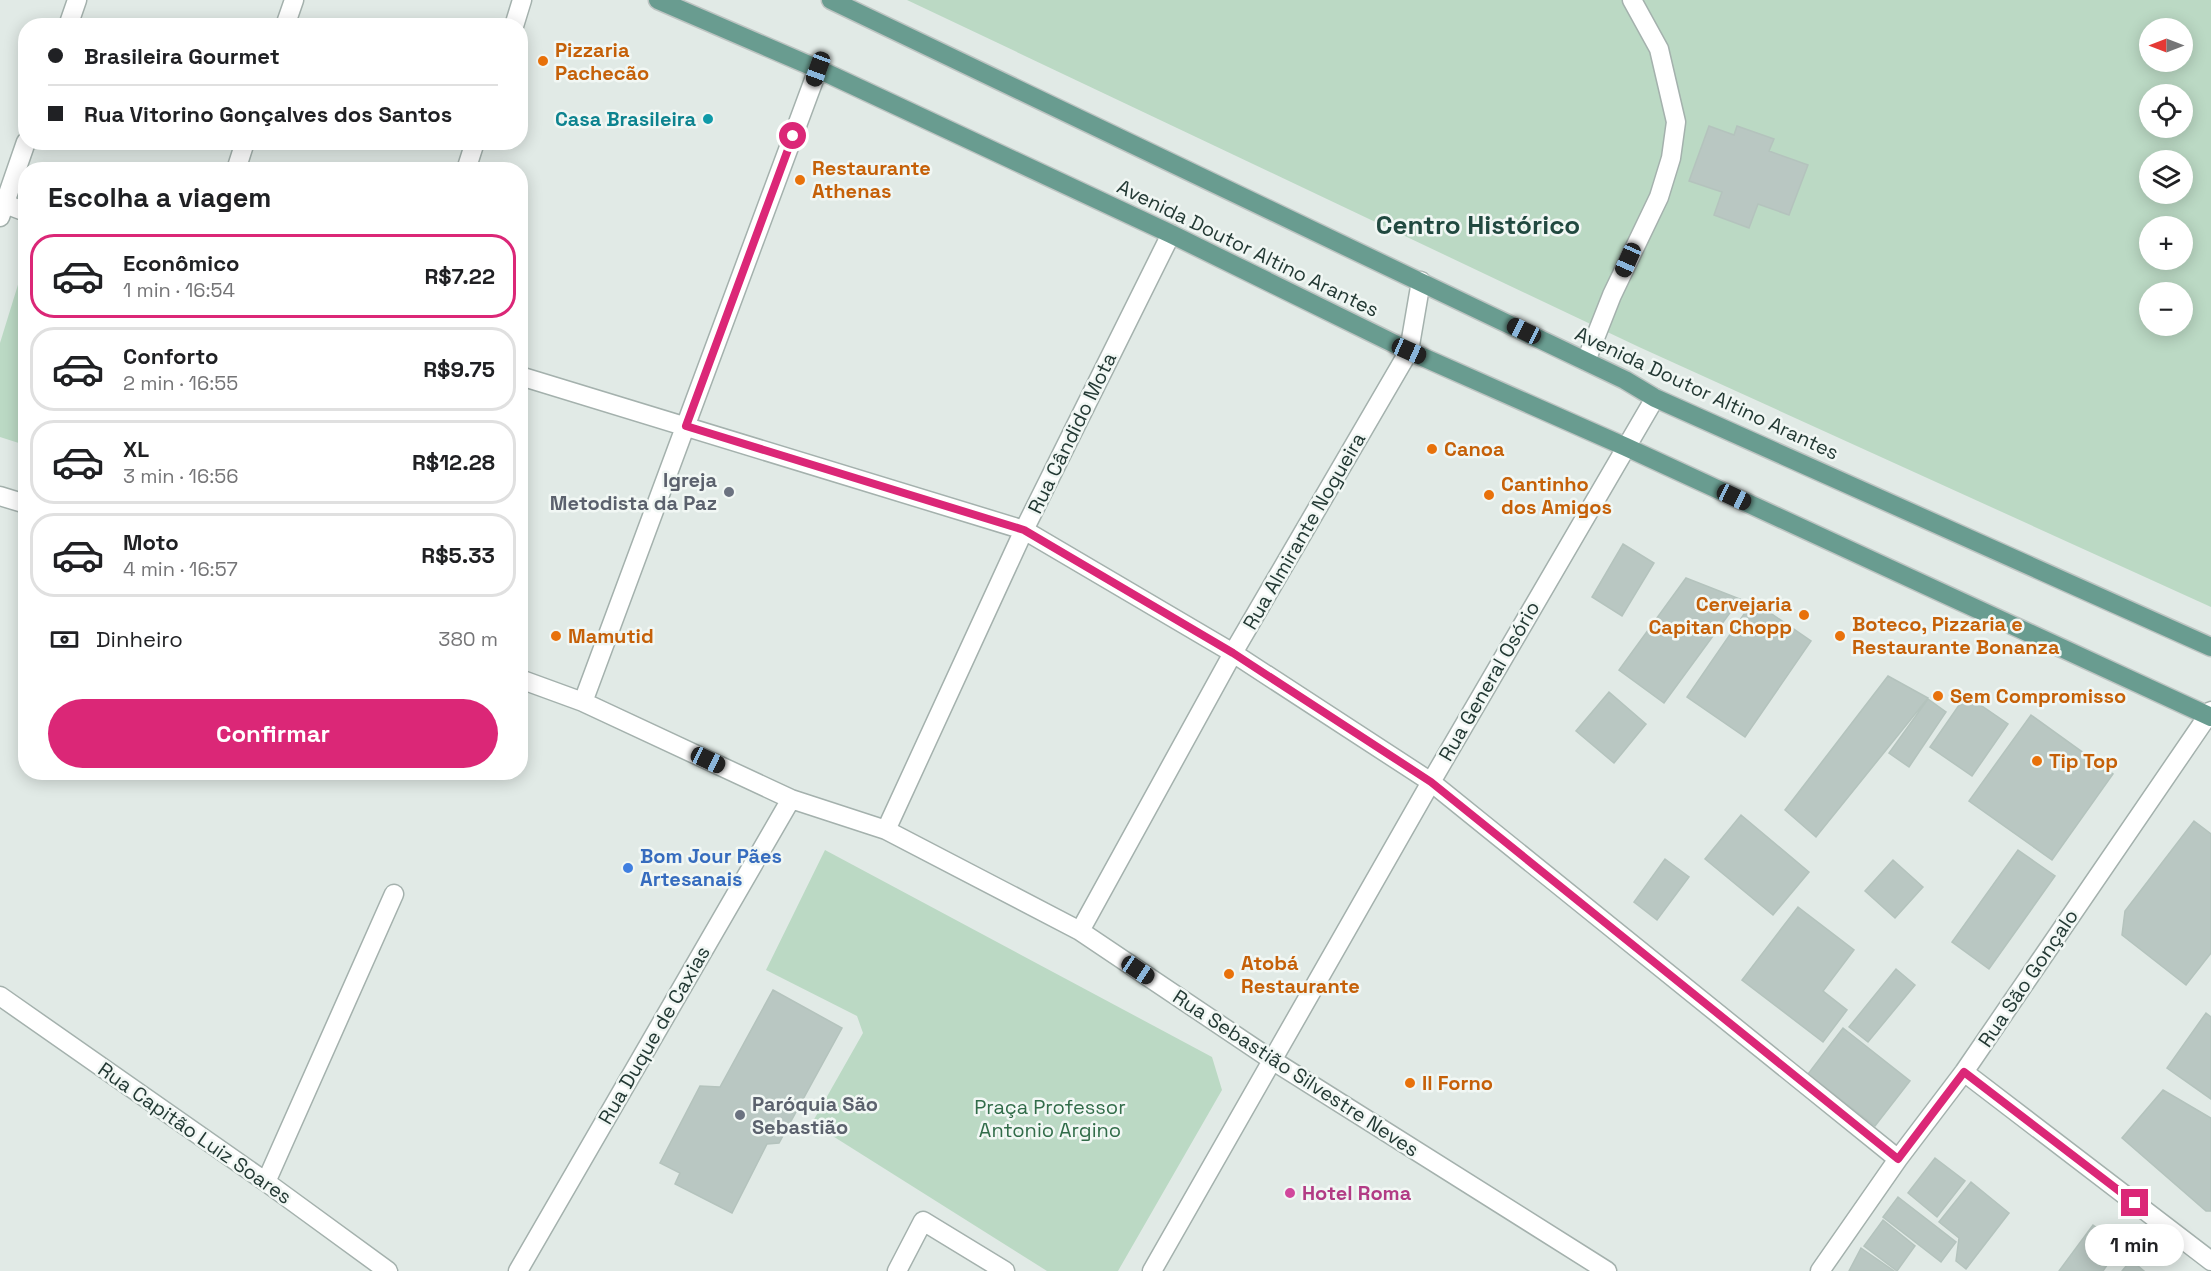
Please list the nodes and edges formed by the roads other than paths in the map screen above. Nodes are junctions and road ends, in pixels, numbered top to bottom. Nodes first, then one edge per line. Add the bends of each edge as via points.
1 (77, 0) edge
2 (294, 0) edge
3 (522, 0) edge
4 (658, 0) edge
5 (831, 0) edge
6 (1632, 0) edge
7 (71, 18) edge
8 (288, 18) edge
9 (516, 18) edge
10 (818, 69) junction
11 (18, 163) edge
12 (1, 208) edge
13 (18, 211) edge
14 (1171, 234) junction
15 (1421, 281) junction
16 (1409, 351) junction
17 (1586, 361) junction
18 (528, 378) edge
19 (1655, 398) junction
20 (686, 426) junction
21 (1626, 447) junction
22 (0, 496) edge
23 (18, 502) edge
24 (1024, 530) junction
25 (2211, 647) edge
26 (1233, 653) junction
27 (528, 682) edge
28 (583, 702) junction
29 (2210, 715) edge
30 (1431, 782) junction
31 (791, 799) junction
32 (886, 830) junction
33 (394, 894) dead end
34 (1080, 931) junction
35 (0, 996) edge
36 (1272, 1060) junction
37 (1964, 1072) junction
38 (1898, 1159) junction
39 (266, 1182) junction
40 (2211, 1261) edge
41 (388, 1271) edge
42 (518, 1271) edge
43 (897, 1271) edge
44 (1005, 1271) edge
45 (1152, 1271) edge
46 (1607, 1271) edge
47 (1820, 1271) edge

1 - 7 street
2 - 8 street
3 - 9 street
4 - 10 main road, Avenida Doutor Altino Arantes
5 - 15 main road, Avenida Doutor Altino Arantes
6 - 17 street via 1659,49 1676,122 1671,158 1659,197 1612,295
10 - 14 main road, Avenida Doutor Altino Arantes
10 - 20 street
11 - 12 street
12 - 13 street
14 - 16 main road, Avenida Doutor Altino Arantes
14 - 24 street, Rua Cândido Mota
15 - 16 street, Rua Almirante Nogueira
15 - 17 main road, Avenida Doutor Altino Arantes
16 - 21 main road, Avenida Doutor Altino Arantes
16 - 26 street, Rua Almirante Nogueira
17 - 19 main road, Avenida Doutor Altino Arantes
18 - 20 street
19 - 21 street, Rua General Osório
19 - 25 main road, Avenida Doutor Altino Arantes
20 - 24 street
20 - 28 street
21 - 29 main road, Avenida Doutor Altino Arantes
21 - 30 street, Rua General Osório
22 - 23 street
24 - 26 street
24 - 32 street, Rua Cândido Mota
26 - 30 street
26 - 34 street, Rua Almirante Nogueira
27 - 28 street, Rua Sebastião Silvestre Neves
28 - 31 street, Rua Sebastião Silvestre Neves
29 - 37 street, Rua São Gonçalo
30 - 36 street, Rua General Osório
30 - 38 street
31 - 32 street, Rua Sebastião Silvestre Neves
31 - 42 street, Rua Duque de Caxias
32 - 34 street, Rua Sebastião Silvestre Neves
33 - 39 street
34 - 36 street, Rua Sebastião Silvestre Neves
35 - 39 street, Rua Capitão Luiz Soares
36 - 45 street, Rua General Osório
36 - 46 street, Rua Sebastião Silvestre Neves
37 - 38 street, Rua São Gonçalo
37 - 40 street
38 - 47 street, Rua São Gonçalo
39 - 41 street, Rua Capitão Luiz Soares
43 - 44 street via 923,1221

